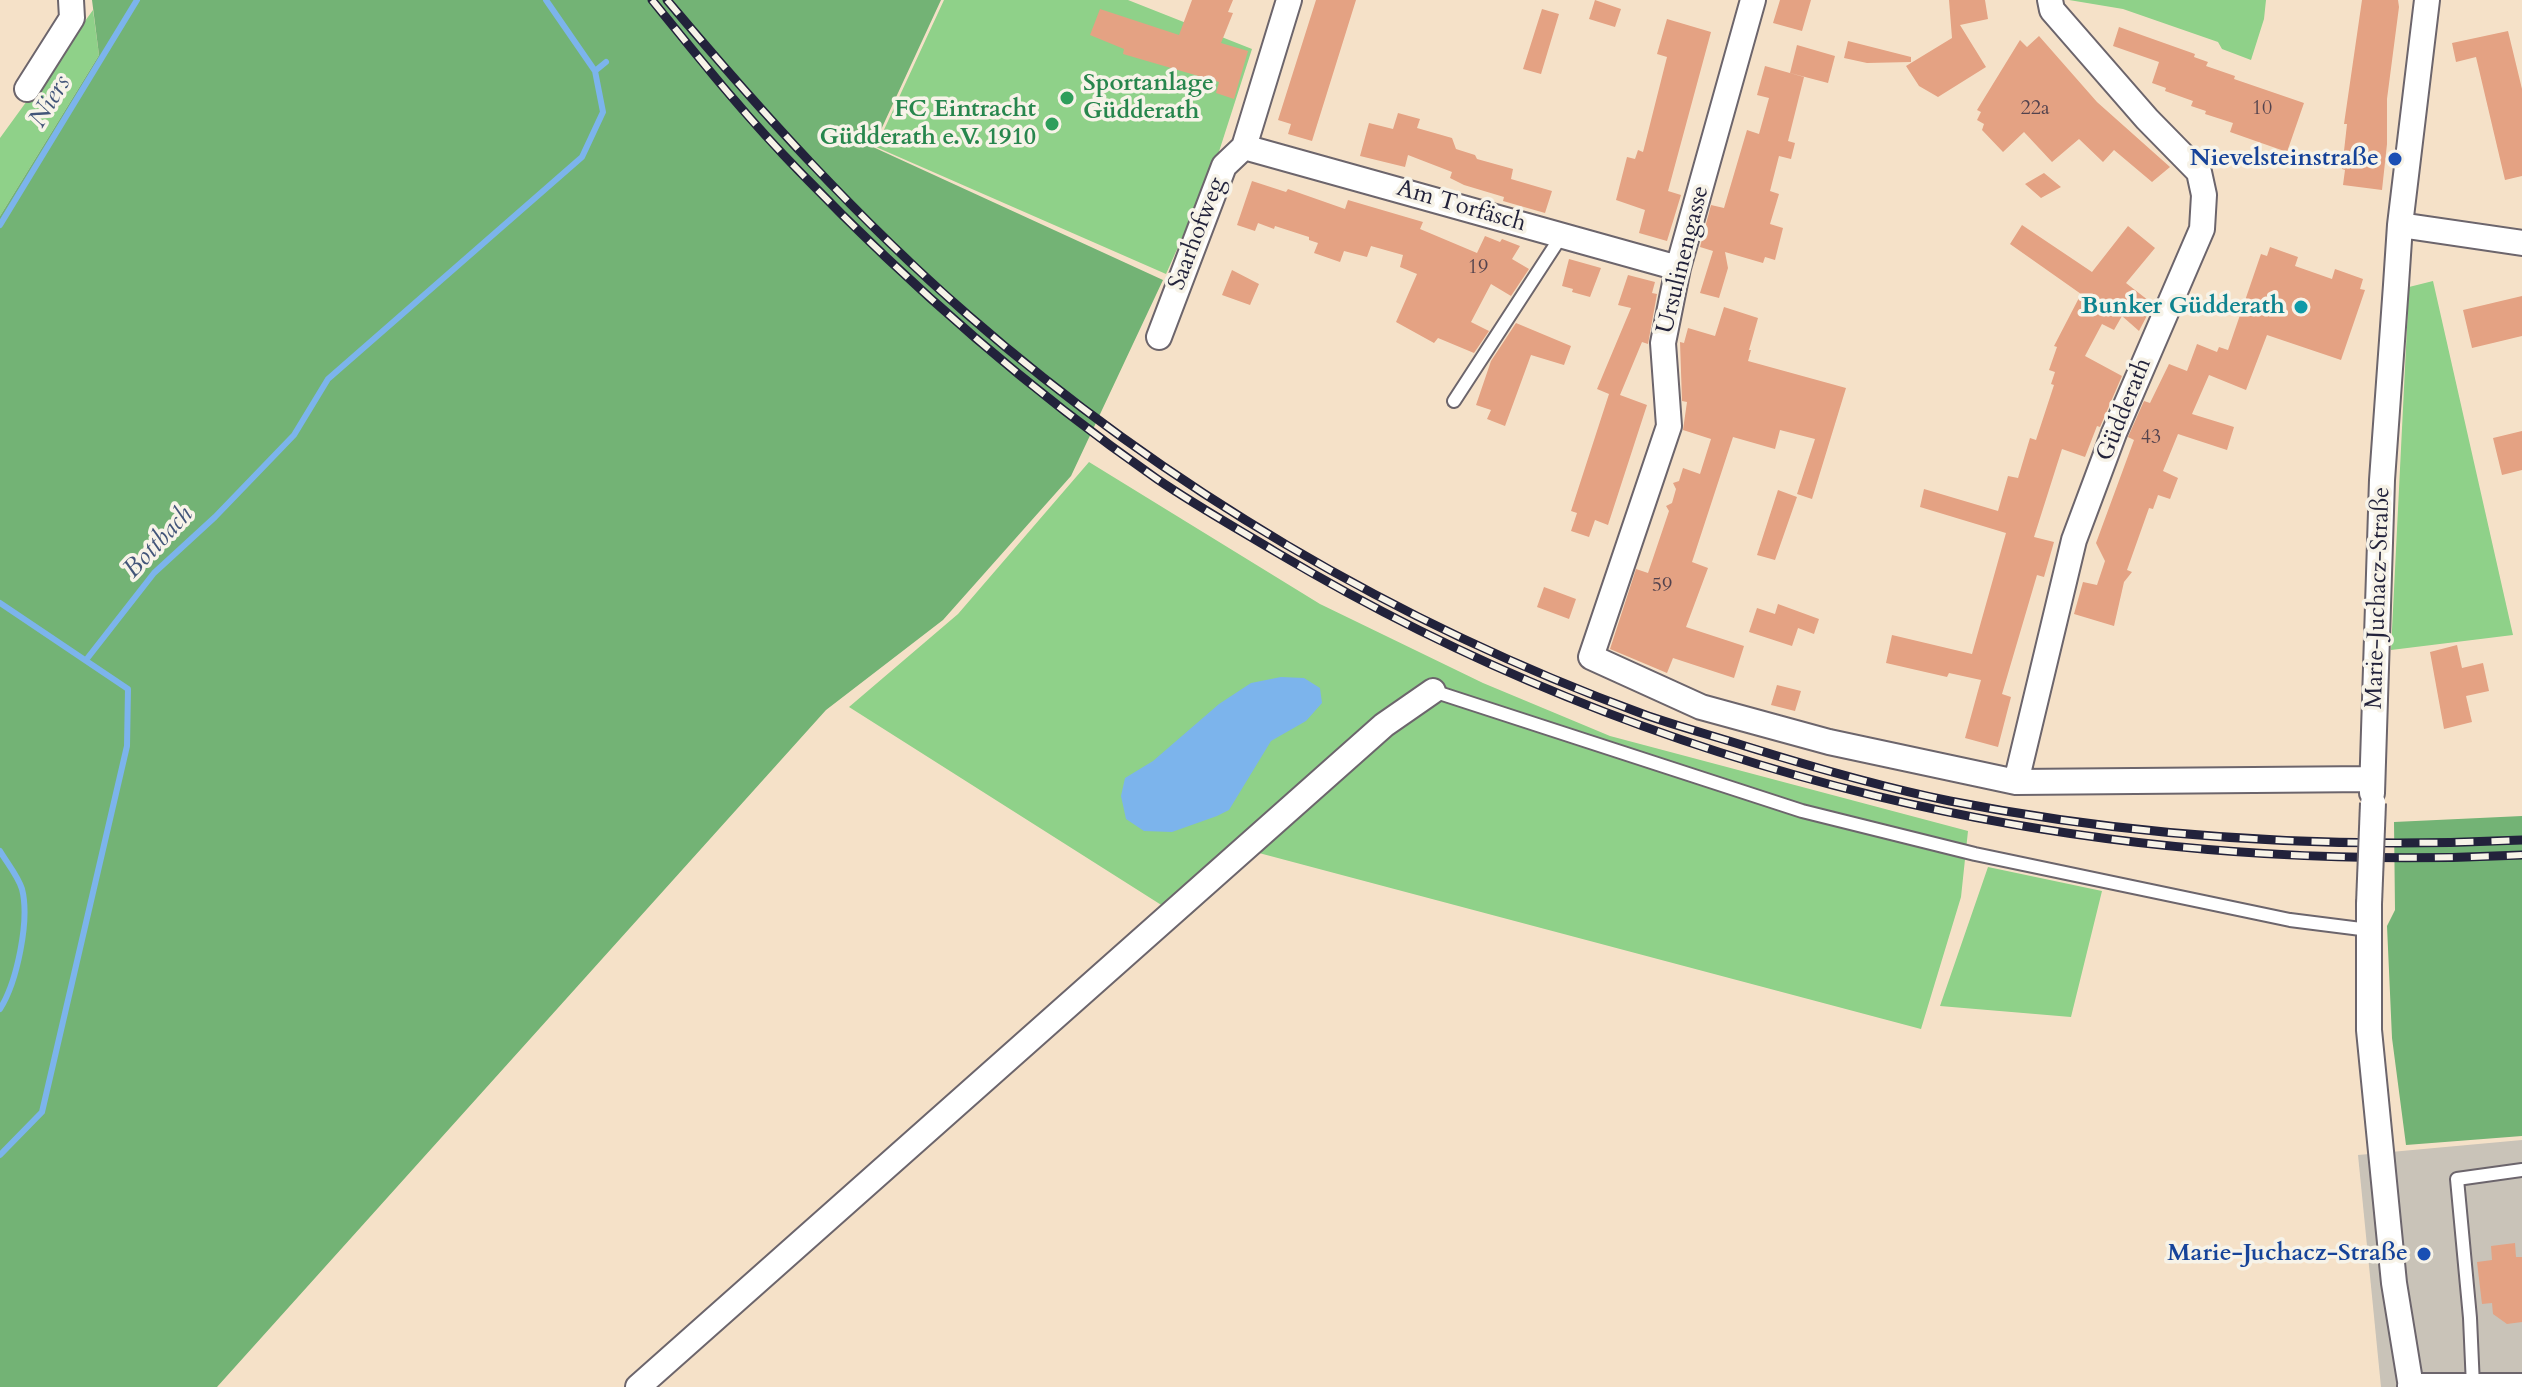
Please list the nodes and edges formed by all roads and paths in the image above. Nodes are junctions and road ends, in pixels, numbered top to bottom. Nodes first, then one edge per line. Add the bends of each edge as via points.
1 (71, 0) edge
2 (1289, 0) edge
3 (1753, 0) edge
4 (2050, 0) edge
5 (2427, 0) edge
6 (27, 89) dead end
7 (1244, 147) junction
8 (2400, 225) junction
9 (1562, 235) junction
10 (2522, 243) edge
11 (1678, 268) junction
12 (1159, 337) dead end
13 (1454, 401) dead end
14 (1433, 691) joint
15 (2016, 782) junction
16 (2372, 791) junction
17 (2369, 930) junction
18 (2522, 1170) edge
19 (2473, 1386) edge
20 (2522, 1386) edge
21 (638, 1387) edge
22 (2410, 1387) edge

1 - 6 street via 72,18
2 - 7 street, Saarhofweg
3 - 11 street, Ursulinengasse
4 - 15 street, Güdderath via 2052,10 2199,172 2202,229 2074,540
5 - 8 street, Marie-Juchacz-Straße
7 - 9 street, Am Torfäsch
7 - 12 street, Saarhofweg via 1224,166
8 - 10 street
8 - 16 street, Marie-Juchacz-Straße via 2382,480
9 - 11 street, Am Torfäsch
9 - 13 lane
11 - 15 street, Ursulinengasse via 1663,343 1669,426 1591,657 1701,707 1829,742
14 - 17 lane via 1802,811 2260,914
14 - 21 street via 1384,725
15 - 16 street
16 - 17 street, Marie-Juchacz-Straße, bridge
17 - 22 street, Marie-Juchacz-Straße via 2369,1030 2394,1283
18 - 19 lane via 2457,1179
19 - 20 street
19 - 22 street

